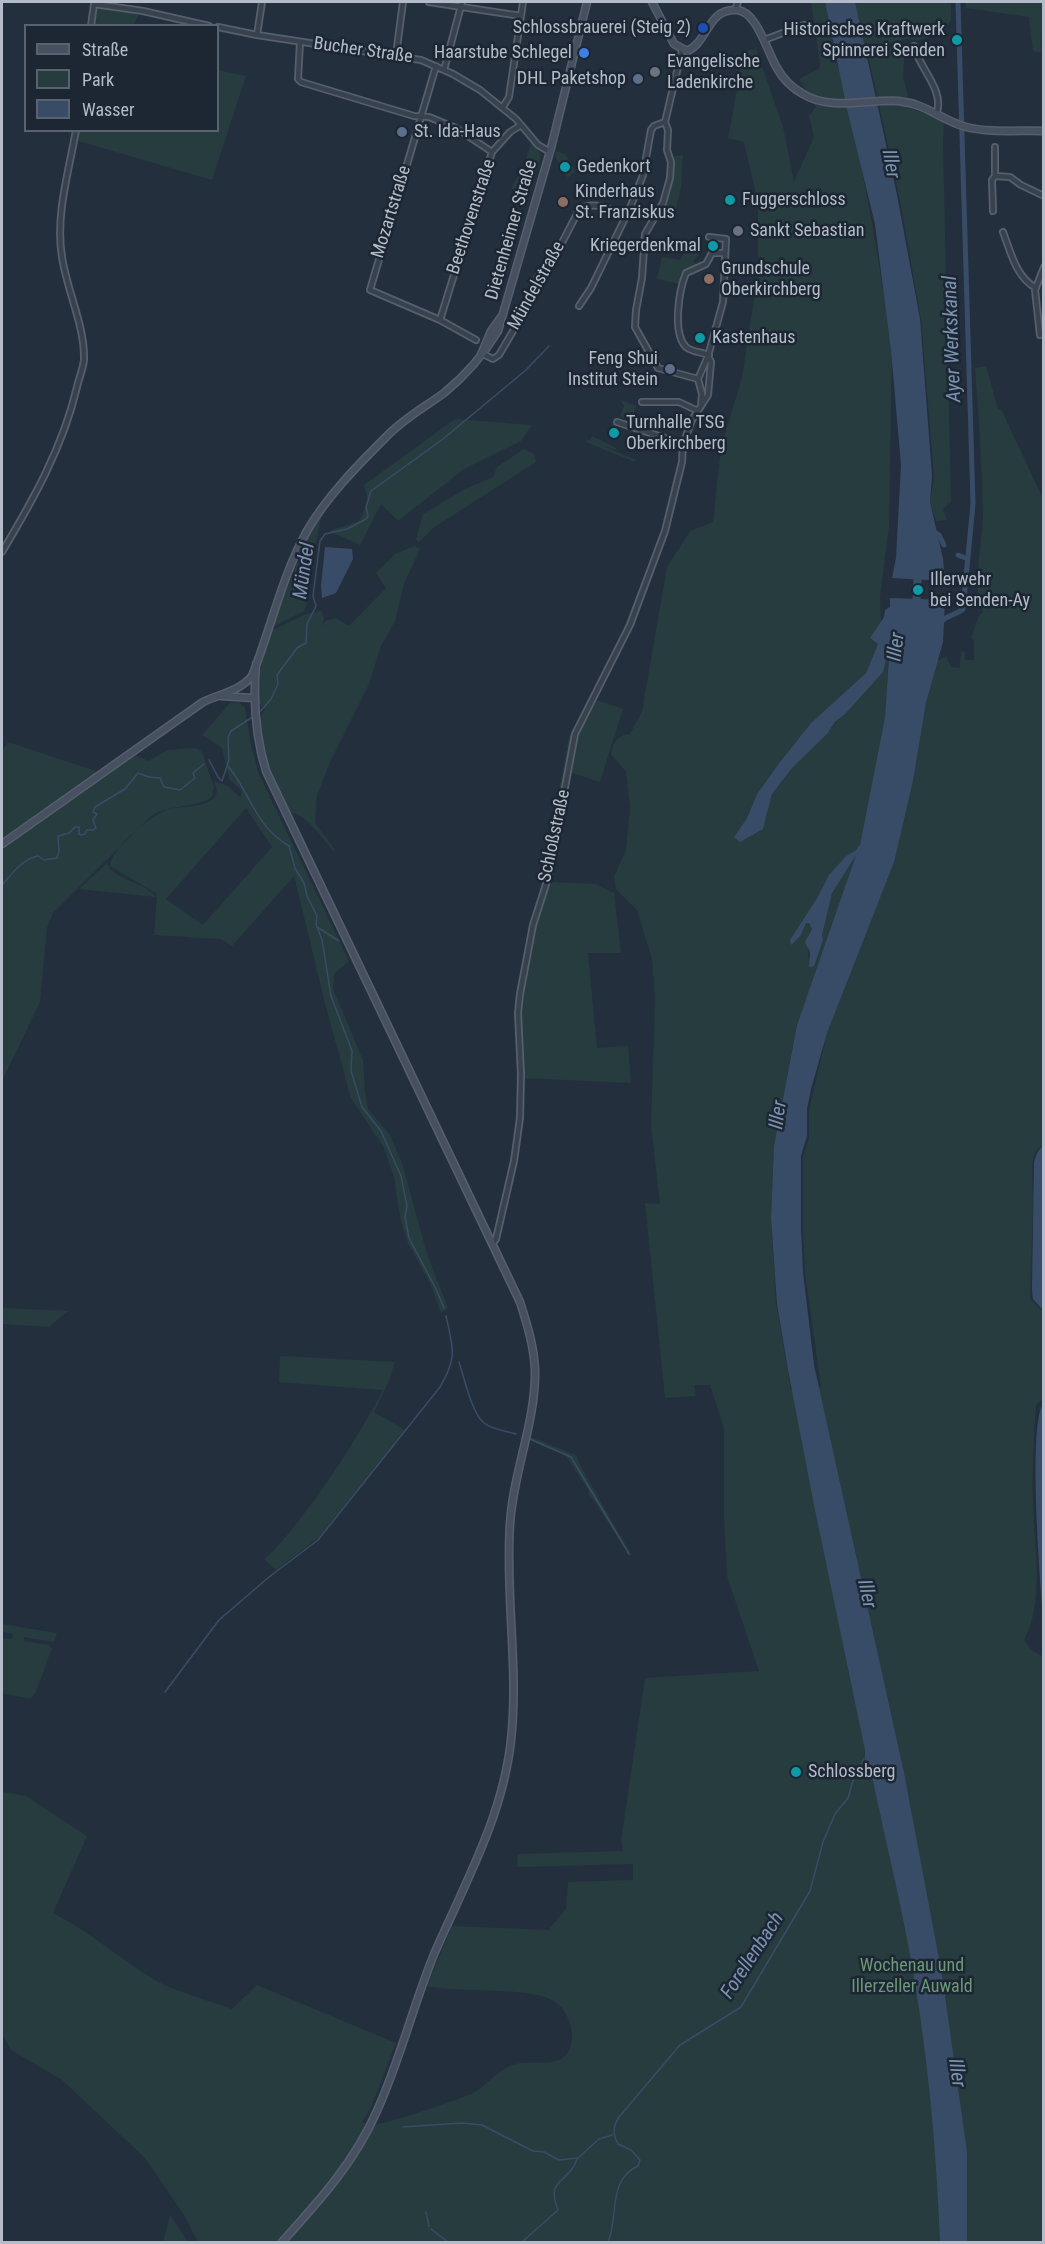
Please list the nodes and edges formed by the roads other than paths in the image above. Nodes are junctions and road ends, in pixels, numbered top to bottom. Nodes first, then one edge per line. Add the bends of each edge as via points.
1 (93, 2) edge
2 (262, 2) edge
3 (403, 2) edge
4 (429, 2) edge
5 (523, 2) edge
6 (587, 2) edge
7 (652, 2) edge
8 (738, 2) edge
9 (461, 3) edge
10 (735, 10) junction
11 (521, 16) junction
12 (92, 24) edge
13 (201, 24) edge
14 (804, 25) dead end
15 (219, 27) edge
16 (257, 35) junction
17 (764, 40) junction
18 (300, 42) junction
19 (914, 46) dead end
20 (682, 50) junction
21 (396, 55) junction
22 (436, 66) junction
23 (444, 70) junction
24 (503, 107) junction
25 (937, 112) junction
26 (421, 117) junction
27 (665, 122) junction
28 (521, 125) junction
29 (1044, 131) edge
30 (76, 132) edge
31 (995, 147) dead end
32 (492, 152) junction
33 (550, 152) junction
34 (995, 174) junction
35 (1044, 196) edge
36 (993, 212) dead end
37 (624, 216) junction
38 (1003, 232) dead end
39 (709, 237) dead end
40 (725, 253) junction
41 (1044, 267) edge
42 (1041, 281) edge
43 (1036, 288) junction
44 (579, 306) dead end
45 (440, 320) junction
46 (1040, 335) dead end
47 (476, 340) dead end
48 (481, 353) junction
49 (708, 355) junction
50 (698, 379) junction
51 (642, 402) dead end
52 (700, 408) junction
53 (617, 422) dead end
54 (683, 444) junction
55 (2, 552) edge
56 (256, 664) junction
57 (238, 689) junction
58 (218, 696) junction
59 (254, 698) junction
60 (2, 844) edge
61 (492, 1244) junction
62 (282, 2242) edge

1 - 12 street
1 - 13 street
2 - 16 street
3 - 21 street
4 - 9 street
5 - 11 street
6 - 33 main road, Dietenheimer Straße
7 - 20 main road via 674,44
8 - 10 street
9 - 11 street
9 - 23 street
10 - 17 main road via 747,13
10 - 20 main road via 715,17 692,49
11 - 24 street via 509,97
14 - 17 street
15 - 16 street, Bucher Straße
16 - 18 street, Bucher Straße
17 - 25 main road via 785,80 817,100 909,103
18 - 21 street, Bucher Straße
18 - 26 street via 301,82
19 - 25 street via 938,95
20 - 27 street
21 - 22 street, Bucher Straße
22 - 23 street, Bucher Straße
22 - 26 street, Mozartstraße
23 - 24 street, Bucher Straße
24 - 28 street, Bucher Straße
25 - 29 main road via 968,127
26 - 32 street via 456,128
26 - 45 street, Mozartstraße via 370,290
27 - 37 street via 651,130 643,175
27 - 50 street via 670,178 663,203 645,234 635,327 658,368
28 - 32 street, Beethovenstraße
28 - 33 street, Bucher Straße via 538,145
30 - 55 street via 61,212 60,240 84,360 68,421 42,483
31 - 34 street
32 - 45 street, Beethovenstraße
33 - 48 main road, Dietenheimer Straße via 498,331
34 - 35 street via 1010,177
34 - 36 street
37 - 44 street
37 - 48 street, Mündelstraße via 595,205 579,210 555,256 537,278 523,314 499,355 493,359
38 - 43 street via 1020,275
39 - 40 street via 726,239
40 - 49 street, Schloßstraße via 723,302
40 - 49 street via 712,253 706,264 686,273 681,294 679,336 689,349
41 - 42 street
42 - 43 street
43 - 46 street
45 - 47 street
48 - 56 main road, Dietenheimer Straße via 445,392 386,436 320,511 302,541
49 - 50 street
49 - 52 street, Schloßstraße via 710,383
50 - 52 street
51 - 52 street via 679,402
52 - 54 street, Schloßstraße
53 - 54 street
54 - 61 street, Schloßstraße via 665,531 630,625 575,734 548,878 533,925 520,994 520,1118 514,1161
56 - 57 main road via 252,676
56 - 59 main road
57 - 58 main road
57 - 59 main road
58 - 59 main road
58 - 60 main road via 203,702
59 - 61 main road via 266,771
61 - 62 main road via 528,1324 535,1371 510,1523 513,1697 507,1767 488,1833 421,1985 376,2114 337,2179

